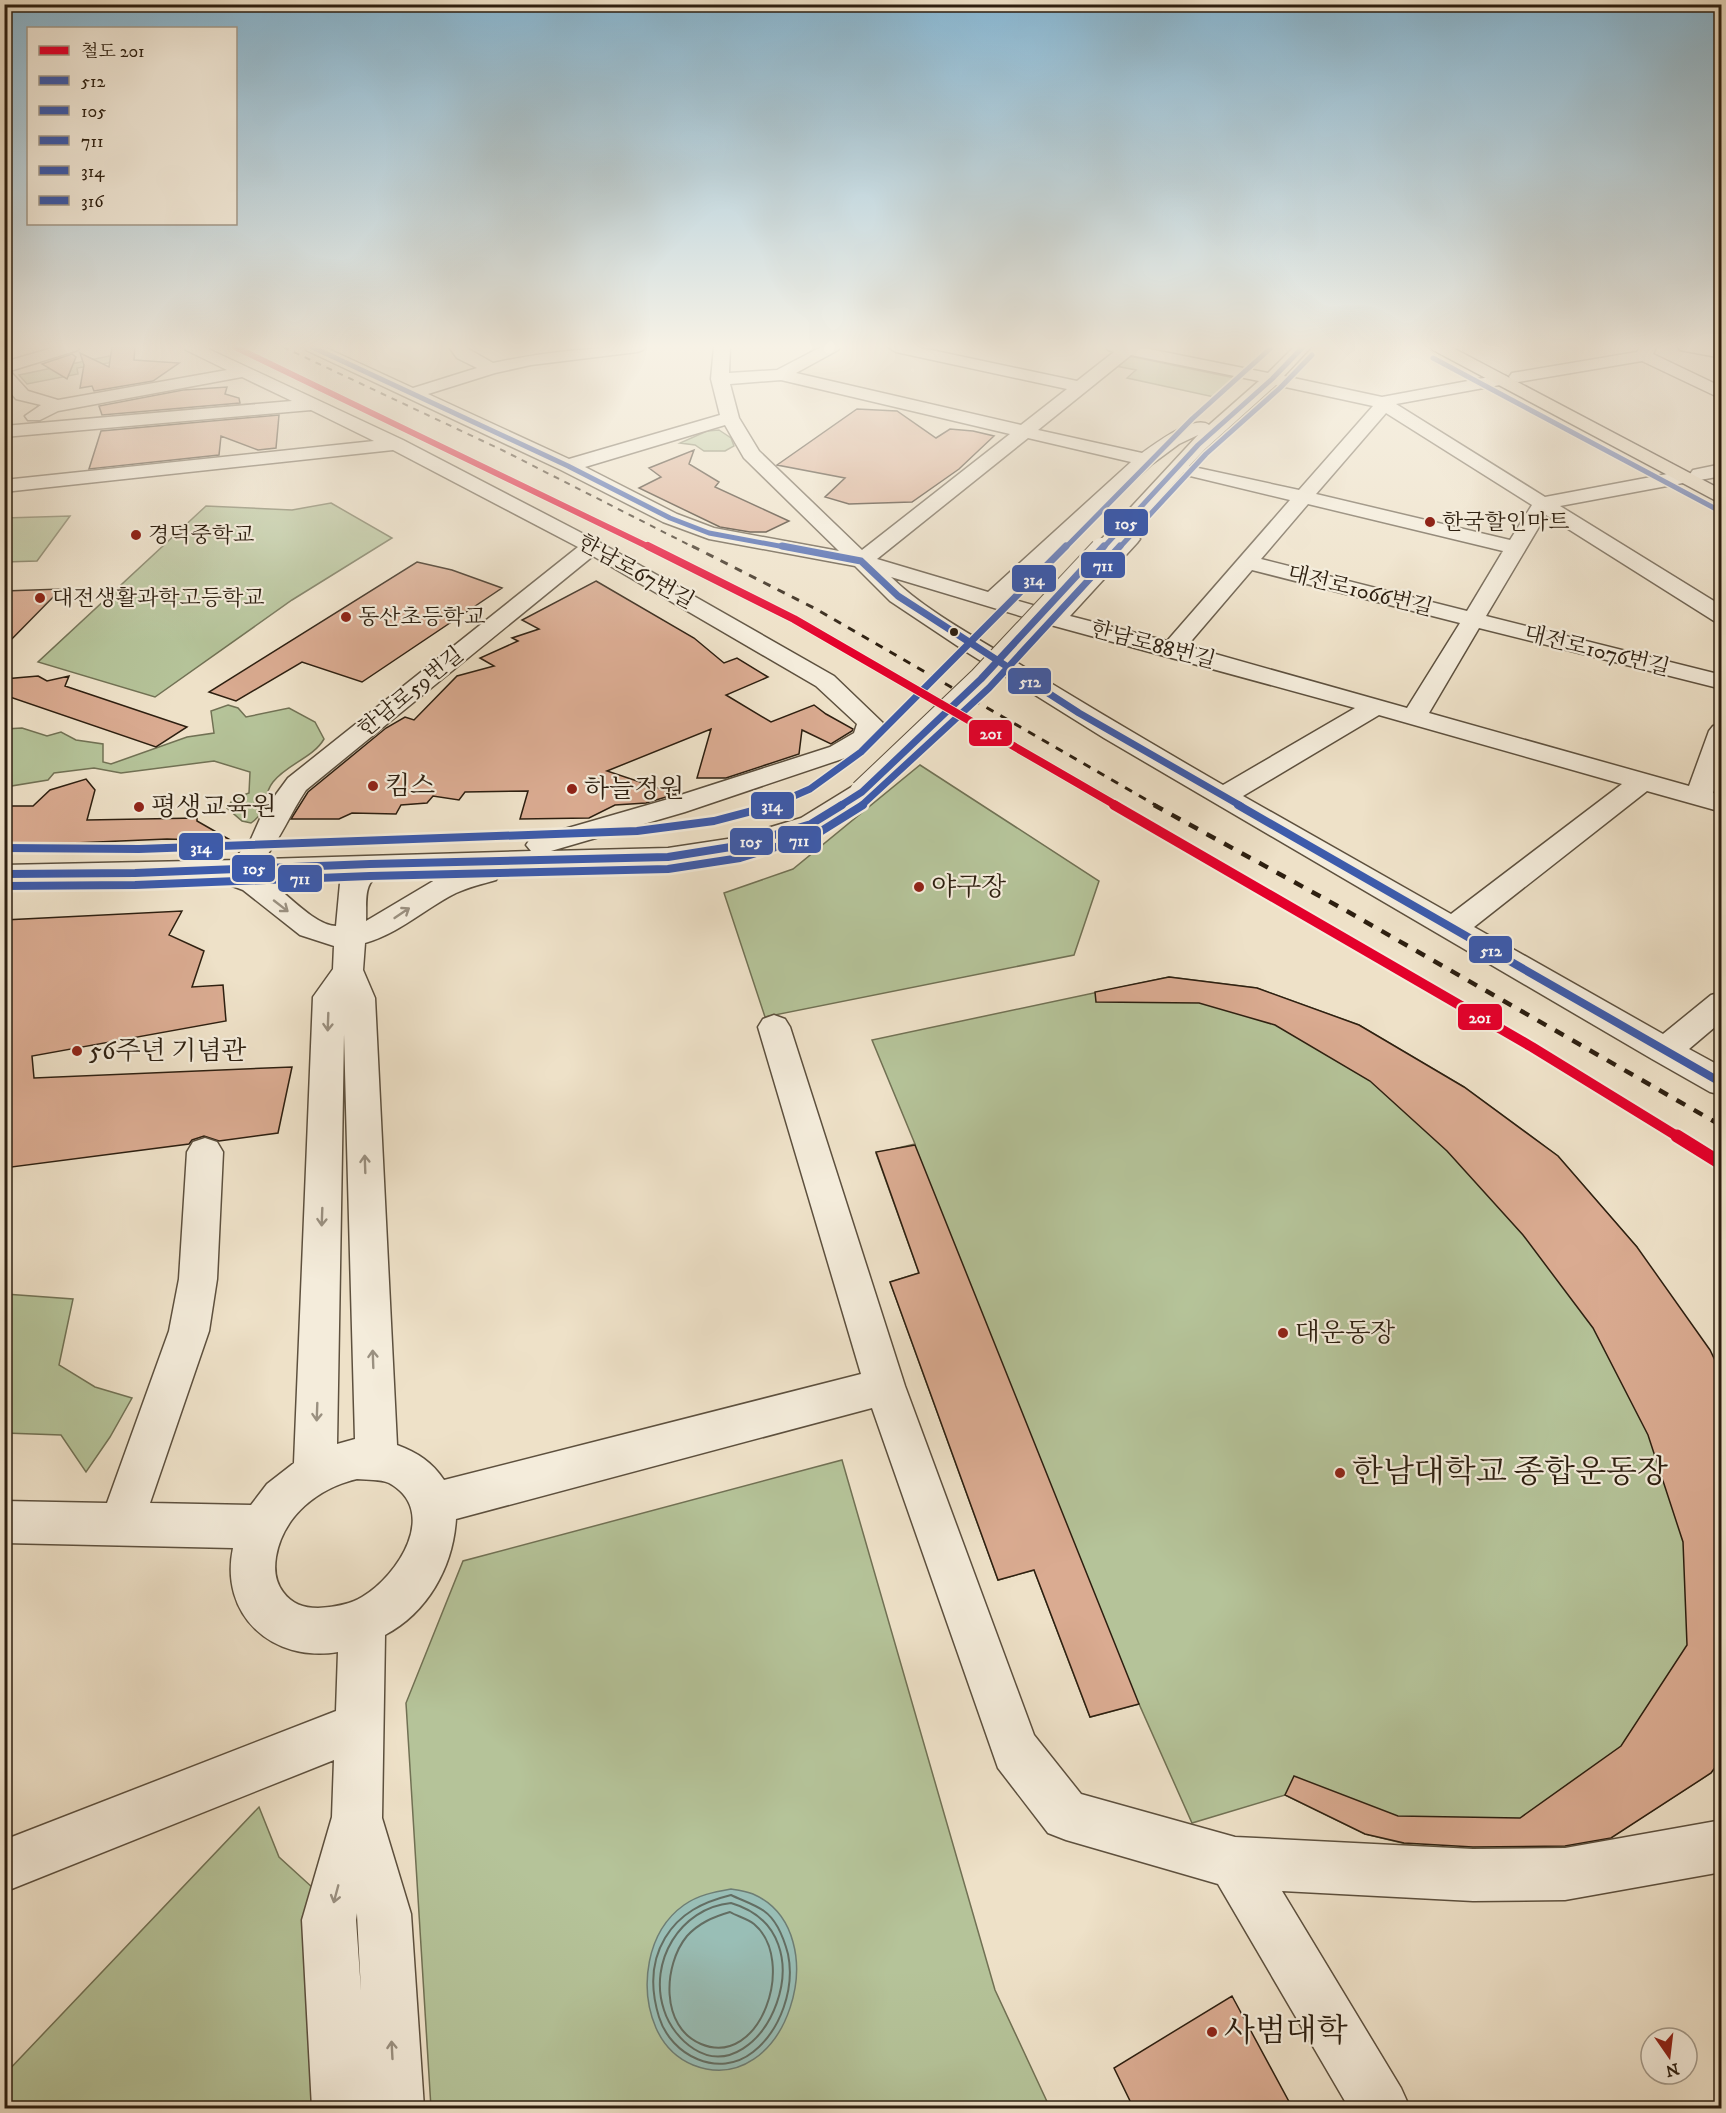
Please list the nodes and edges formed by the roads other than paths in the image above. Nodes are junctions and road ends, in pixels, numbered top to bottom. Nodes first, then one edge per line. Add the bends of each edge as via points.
1 (226, 446) edge
2 (382, 446) edge
3 (399, 446) edge
4 (524, 446) edge
5 (637, 446) edge
6 (746, 446) edge
7 (1006, 446) edge
8 (1085, 446) edge
9 (1164, 446) edge
10 (1191, 446) edge
11 (1210, 446) edge
12 (1348, 446) edge
13 (1452, 446) edge
14 (1634, 446) edge
15 (1145, 460) junction
16 (225, 463) junction
17 (568, 466) junction
18 (1722, 470) edge
19 (1192, 471) junction
20 (1691, 476) junction
21 (4, 486) edge
22 (1722, 486) edge
23 (1303, 497) junction
24 (1722, 498) edge
25 (1543, 502) junction
26 (592, 546) junction
27 (1515, 548) junction
28 (861, 561) junction
29 (1247, 562) junction
30 (992, 600) junction
31 (1722, 616) edge
32 (1055, 619) junction
33 (1473, 619) junction
34 (1172, 649) junction
35 (1722, 682) edge
36 (1376, 706) junction
37 (1414, 717) junction
38 (1722, 731) edge
39 (1642, 782) junction
40 (852, 788) junction
41 (1222, 797) junction
42 (1710, 801) edge
43 (675, 806) junction
44 (660, 841) junction
45 (540, 845) junction
46 (251, 856) junction
47 (4, 860) edge
48 (564, 860) junction
49 (384, 863) junction
50 (330, 865) junction
51 (212, 870) junction
52 (4, 873) edge
53 (354, 883) junction
54 (1451, 929) junction
55 (349, 954) junction
56 (1722, 1002) edge
57 (774, 1027) dead end
58 (1664, 1051) junction
59 (1722, 1083) edge
60 (205, 1152) dead end
61 (885, 1386) junction
62 (377, 1460) junction
63 (315, 1473) junction
64 (433, 1504) junction
65 (4, 1522) edge
66 (121, 1524) junction
67 (262, 1527) junction
68 (362, 1623) junction
69 (359, 1726) junction
70 (357, 1817) junction
71 (1722, 1846) edge
72 (1235, 1863) junction
73 (4, 1866) edge
74 (341, 2109) edge
75 (395, 2109) edge
76 (1381, 2109) edge

1 - 16 street
2 - 16 street
3 - 26 street, 한남로67번길
4 - 17 street, 한남로88번길
5 - 17 street
6 - 28 street
7 - 28 street
8 - 15 street
9 - 15 street
10 - 40 street, bridge via 1093,548 981,679
11 - 19 street via 1211,450
12 - 23 street, 대전로1066번길
13 - 25 street
14 - 20 main road
15 - 30 street
16 - 21 street
17 - 28 street, 한남로88번길 via 670,518 709,533
18 - 20 street
19 - 23 street
19 - 32 street
20 - 22 main road
20 - 24 main road
20 - 25 street
23 - 27 street
23 - 29 street, 대전로1066번길
25 - 27 street
25 - 31 street
26 - 43 street, 한남로67번길 via 825,681 870,723 866,737 839,752
26 - 46 street, 한남로59번길 via 297,784
27 - 33 street
28 - 30 street, 한남로88번길
28 - 41 street via 898,596 973,646
29 - 33 street, 대전로1066번길
29 - 34 street, 대전로1066번길
30 - 32 street, 한남로88번길
32 - 34 street, 한남로88번길
33 - 35 street, 대전로1076번길
33 - 37 street
34 - 36 street, 한남로88번길
36 - 37 street, 한남로88번길
36 - 41 street
37 - 39 street, 한남로88번길
38 - 42 street
39 - 42 street, 한남로88번길
39 - 54 street
40 - 44 street via 759,824
40 - 48 street via 811,824 737,846 668,857
41 - 54 street
43 - 44 street via 656,821
43 - 45 street
44 - 45 street
45 - 46 street
46 - 47 street via 139,861
48 - 49 street
55 -> 48 street via 372,933 441,887 475,875
49 - 50 street
49 - 53 street via 363,870
50 - 51 street
50 - 53 street via 348,871
51 - 52 street
51 -> 55 street via 253,884 314,929 330,936
53 - 55 street
54 - 58 street
62 -> 55 street via 359,998
55 -> 63 street via 328,997
56 - 58 street
57 - 61 street
58 - 59 street
60 - 66 street via 198,1279 189,1331
61 - 64 street
61 - 72 street via 1015,1751 1066,1815
62 - 63 street via 357,1459
62 - 64 street via 402,1467 421,1482
63 - 67 street via 294,1487
64 - 68 street via 434,1530 428,1557 413,1584 390,1606
65 - 66 street
66 - 67 street
67 - 68 street via 253,1554 253,1580 262,1604 279,1621 304,1631 332,1631
68 - 69 street
69 - 70 street
69 - 73 street
70 -> 74 street via 329,1920
75 -> 70 street via 384,1914
71 - 72 street via 1565,1874 1473,1875
72 - 76 street

